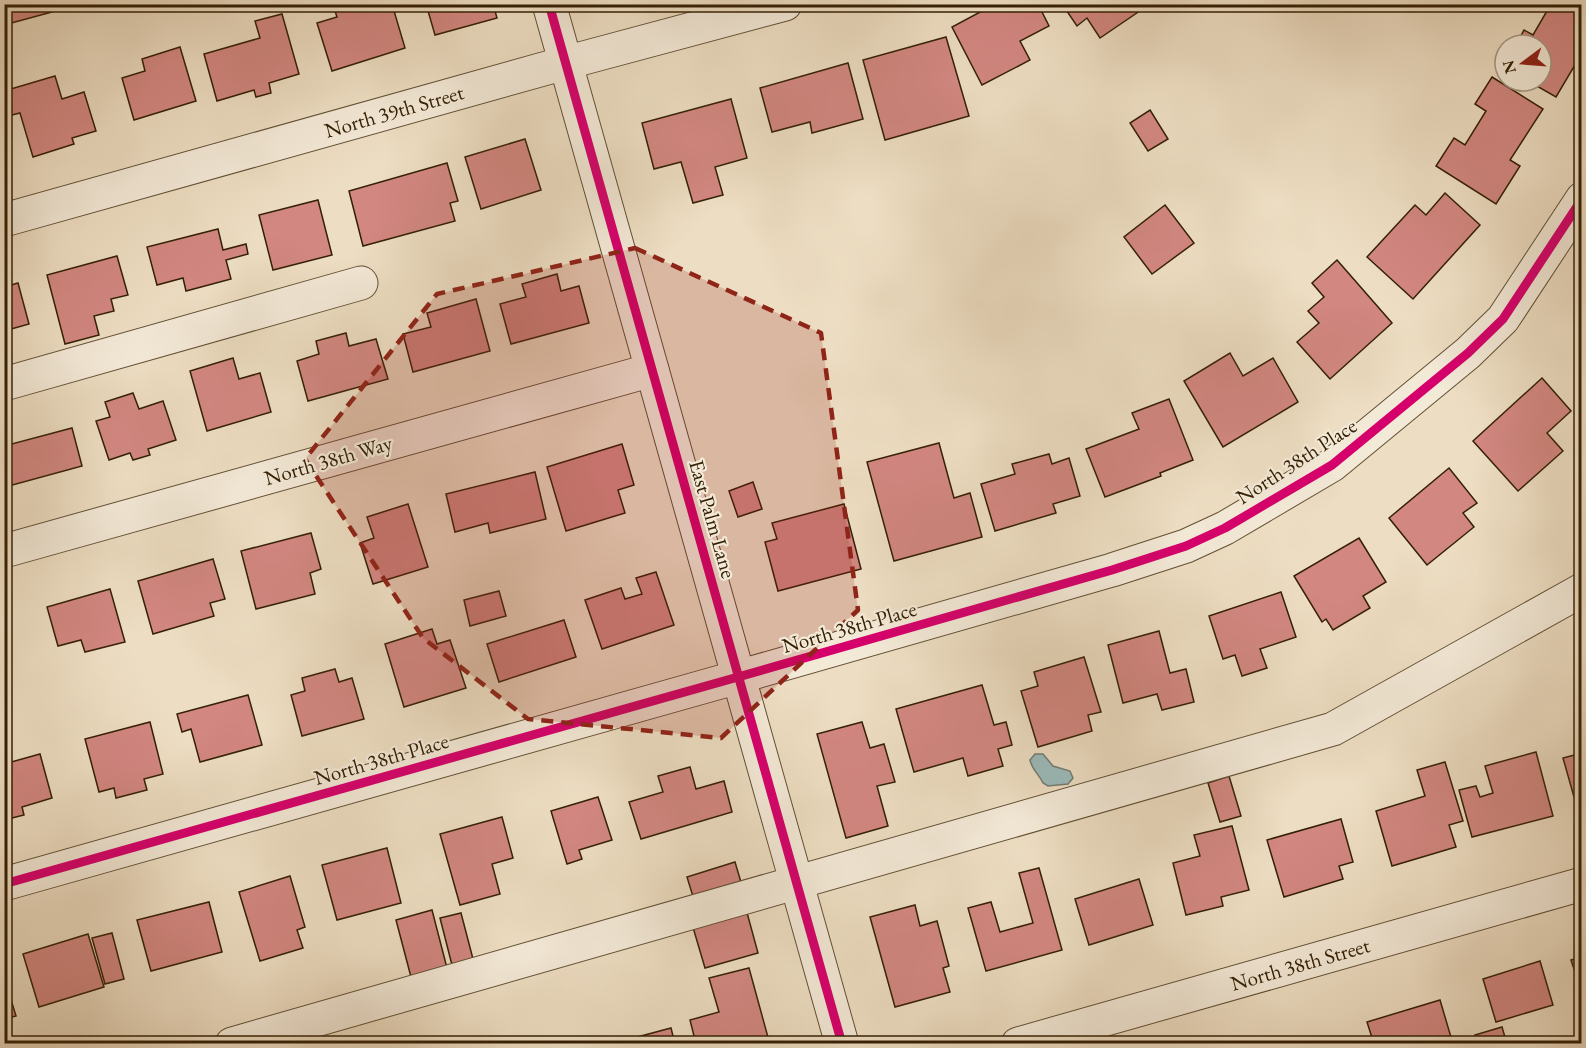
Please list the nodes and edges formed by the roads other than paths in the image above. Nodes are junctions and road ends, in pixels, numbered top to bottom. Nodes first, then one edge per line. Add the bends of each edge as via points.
1 (549, 4) edge
2 (785, 4) edge
3 (565, 63) junction
4 (1581, 199) edge
5 (4, 220) edge
6 (361, 283) dead end
7 (652, 370) junction
8 (4, 384) edge
9 (4, 550) edge
10 (1581, 590) edge
11 (738, 677) junction
12 (795, 882) junction
13 (4, 884) edge
14 (1581, 884) edge
15 (232, 1044) edge
16 (842, 1044) edge
17 (1018, 1044) edge

1 - 3 street, East Palm Lane
2 - 3 street, North 39th Street
3 - 5 street, North 39th Street
3 - 7 street, East Palm Lane
4 - 11 street, North 38th Place via 1503,319 1468,353 1332,465 1225,528 1186,546 1112,570
6 - 8 street
7 - 9 street, North 38th Way
7 - 11 street, East Palm Lane
10 - 12 street via 1333,729
11 - 12 street, East Palm Lane
11 - 13 street, North 38th Place
12 - 15 street
12 - 16 street, East Palm Lane
14 - 17 street, North 38th Street

